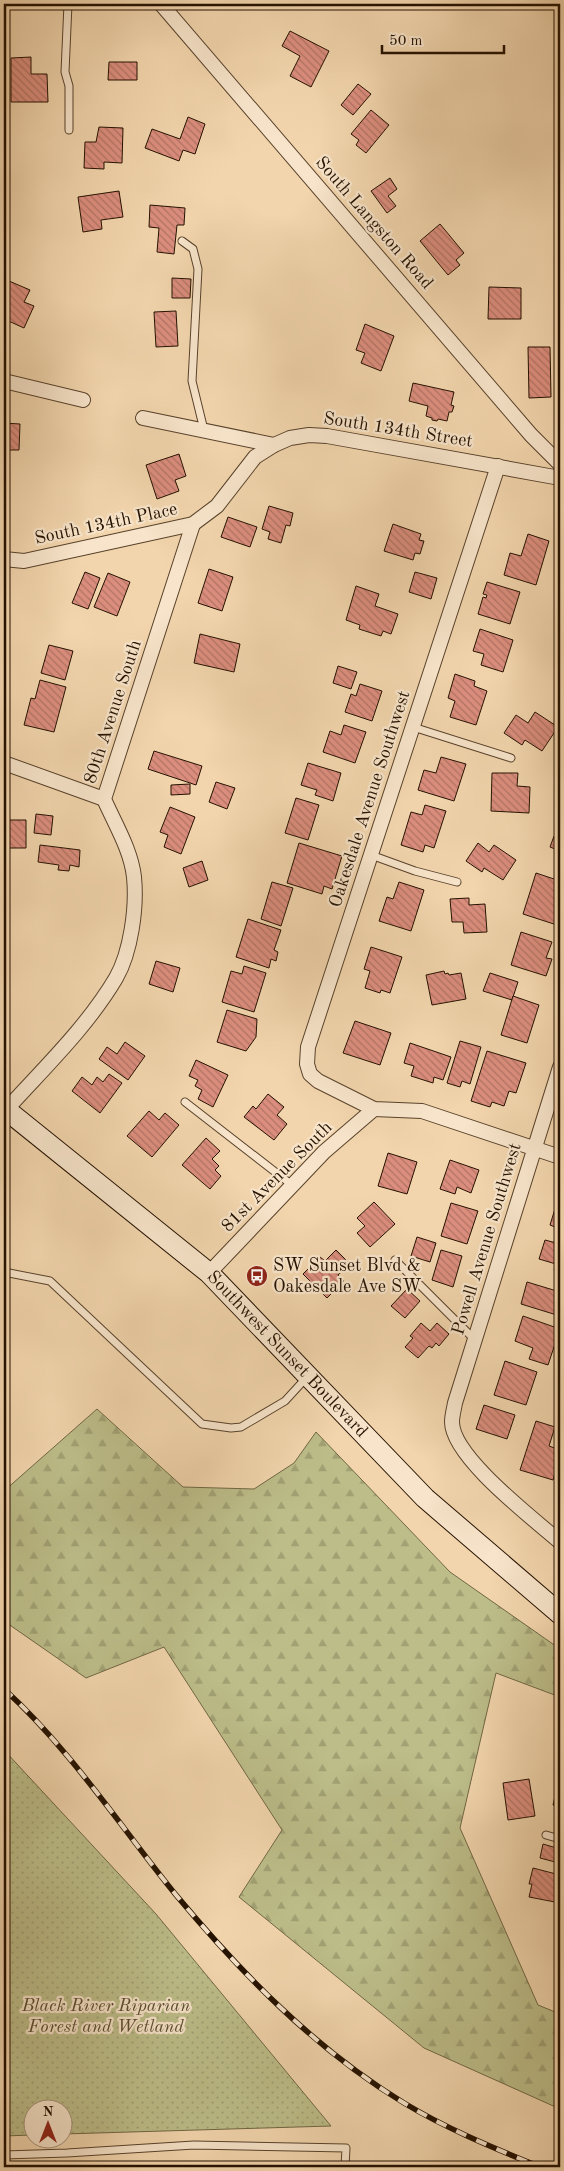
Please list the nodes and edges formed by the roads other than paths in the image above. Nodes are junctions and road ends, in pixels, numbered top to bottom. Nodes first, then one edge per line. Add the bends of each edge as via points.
1 (68, 4) edge
2 (161, 4) edge
3 (169, 9) edge
4 (70, 130) dead end
5 (182, 241) dead end
6 (4, 381) edge
7 (83, 400) dead end
8 (143, 418) dead end
9 (204, 431) junction
10 (274, 445) junction
11 (560, 464) edge
12 (498, 466) junction
13 (560, 478) edge
14 (193, 524) junction
15 (4, 559) edge
16 (413, 727) junction
17 (510, 758) dead end
18 (4, 763) edge
19 (104, 799) junction
20 (371, 855) junction
21 (457, 882) dead end
22 (560, 1067) edge
23 (185, 1102) dead end
24 (5, 1109) edge
25 (374, 1109) junction
26 (534, 1148) junction
27 (560, 1157) edge
28 (292, 1185) junction
29 (395, 1260) dead end
30 (4, 1272) edge
31 (209, 1274) junction
32 (475, 1340) junction
33 (307, 1377) junction
34 (560, 1542) edge
35 (560, 1614) edge
36 (546, 1835) dead end
37 (560, 1838) edge
38 (4, 2155) edge
39 (345, 2167) edge

1 - 4 lane via 65,72 69,86
2 - 3 street, South Langston Road
3 - 11 street, South Langston Road via 531,435
5 - 9 lane via 193,249 198,269 192,381
6 - 7 street
8 - 9 street
9 - 10 street
10 - 12 street, South 134th Street via 290,438 328,436
10 - 14 street, South 134th Place via 256,457 217,506
12 - 13 street, South 134th Street
12 - 16 street, Oakesdale Avenue Southwest
14 - 15 street, South 134th Place via 24,561
14 - 19 street, 80th Avenue South
16 - 17 lane
16 - 20 street, Oakesdale Avenue Southwest
18 - 19 street
19 - 24 street, 80th Avenue South via 127,849 134,877 129,941 117,976 88,1018
20 - 21 lane
20 - 25 street, Oakesdale Avenue Southwest via 308,1047 307,1064 310,1074 318,1081
22 - 26 street, Powell Avenue Southwest
23 - 28 lane
24 - 31 main road, Southwest Sunset Boulevard
25 - 26 street via 422,1111
25 - 28 street, 81st Avenue South
26 - 27 street
26 - 32 street, Powell Avenue Southwest
28 - 31 street, 81st Avenue South
29 - 32 lane
30 - 33 lane via 50,1281 202,1424 241,1427 285,1401
31 - 33 main road, Southwest Sunset Boulevard
32 - 34 street, Powell Avenue Southwest via 452,1423 458,1442 476,1467
33 - 35 main road, Southwest Sunset Boulevard via 425,1498
36 - 37 lane
38 - 39 lane via 194,2145 346,2148

